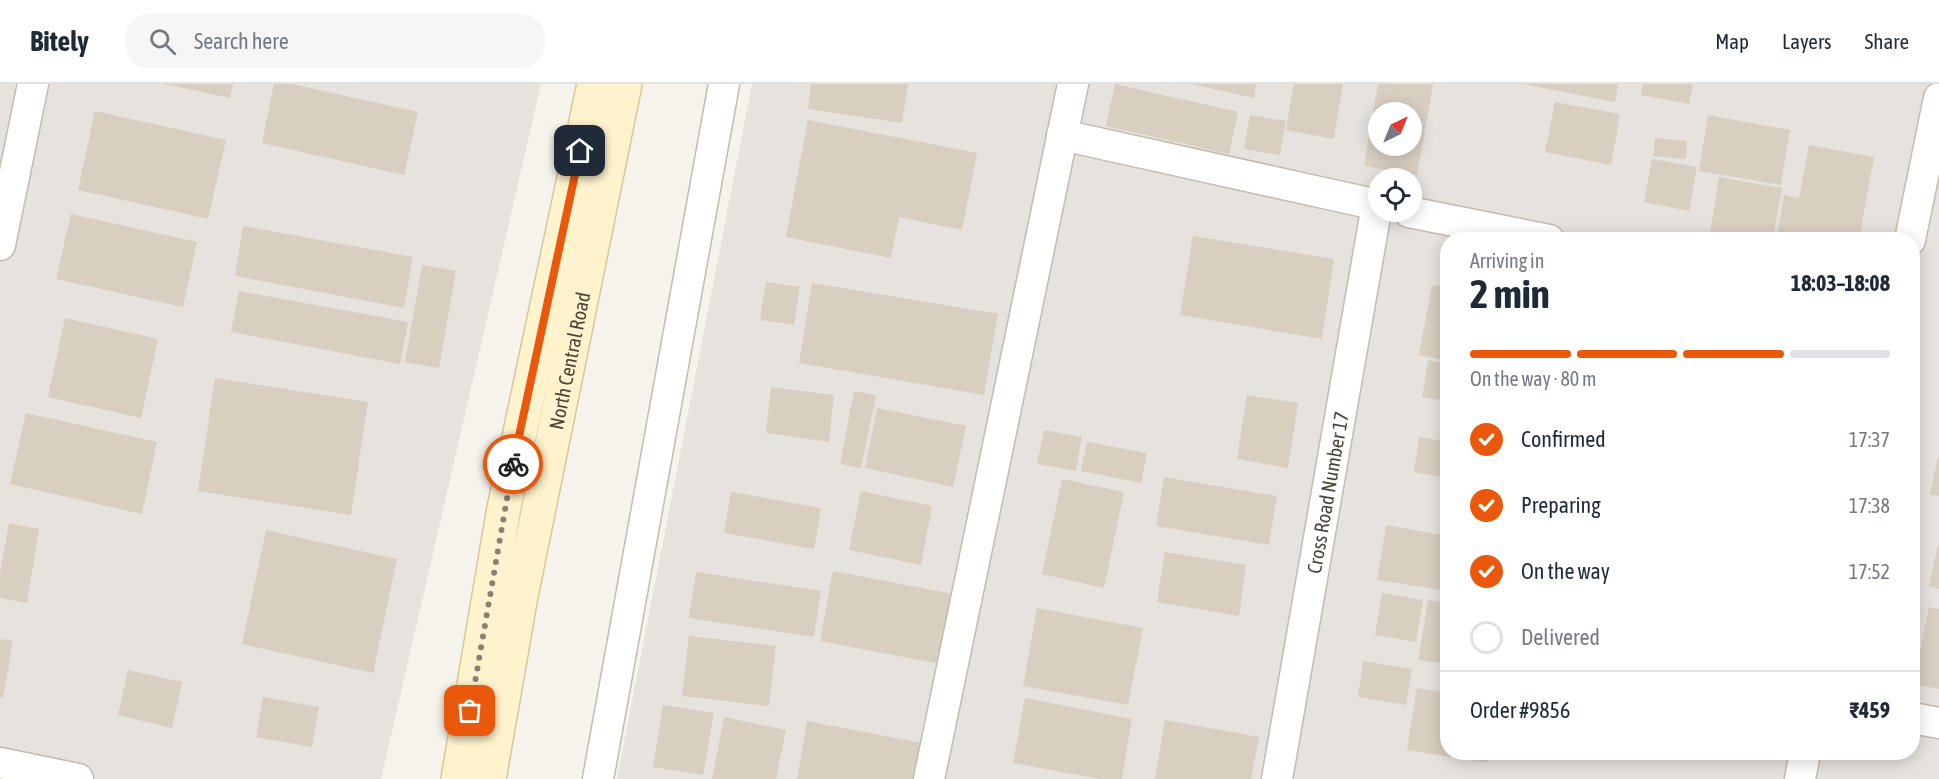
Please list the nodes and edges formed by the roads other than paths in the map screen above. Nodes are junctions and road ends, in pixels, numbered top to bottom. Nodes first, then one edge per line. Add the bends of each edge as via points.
1 (33, 84) edge
2 (594, 84) edge
3 (625, 84) edge
4 (724, 84) edge
5 (1073, 84) edge
6 (1939, 98) edge
7 (1062, 135) junction
8 (1368, 203) edge
9 (1422, 215) edge
10 (1375, 222) edge
11 (1509, 232) edge
12 (1912, 232) edge
13 (0, 245) edge
14 (1920, 719) edge
15 (1939, 723) edge
16 (1804, 760) edge
17 (0, 763) edge
18 (78, 779) edge
19 (458, 779) edge
20 (489, 779) edge
21 (598, 779) edge
22 (929, 779) edge
23 (1277, 779) edge
24 (1800, 779) edge

1 - 13 street
2 - 19 main road, North Central Road via 504,508
3 - 20 main road, North Central Road via 521,596
4 - 21 street
5 - 7 street
6 - 12 street
7 - 8 street
7 - 22 street
9 - 11 street
10 - 23 street, Cross Road Number 17
14 - 15 street
16 - 24 street
17 - 18 street

